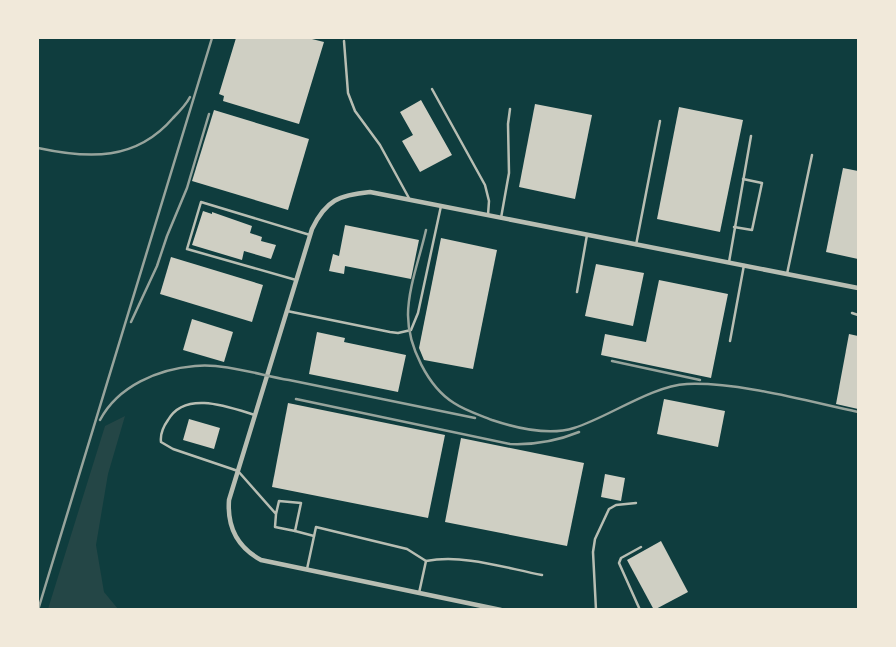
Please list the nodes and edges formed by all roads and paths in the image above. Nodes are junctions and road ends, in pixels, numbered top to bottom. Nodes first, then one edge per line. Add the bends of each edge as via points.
1 (344, 41) dead end
2 (432, 89) dead end
3 (510, 109) dead end
4 (660, 121) dead end
5 (751, 136) dead end
6 (812, 155) dead end
7 (743, 179) junction
8 (410, 200) junction
9 (441, 206) junction
10 (488, 215) junction
11 (501, 218) junction
12 (734, 227) junction
13 (310, 235) junction
14 (588, 235) junction
15 (636, 244) junction
16 (729, 262) junction
17 (744, 265) junction
18 (787, 274) junction
19 (296, 280) junction
20 (858, 288) edge
21 (577, 292) dead end
22 (287, 311) junction
23 (852, 313) dead end
24 (858, 314) edge
25 (730, 341) dead end
26 (255, 415) junction
27 (238, 471) junction
28 (636, 503) dead end
29 (276, 514) junction
30 (295, 531) junction
31 (314, 536) junction
32 (641, 547) dead end
33 (426, 561) junction
34 (306, 571) junction
35 (542, 576) dead end
36 (419, 593) junction
37 (501, 610) edge
38 (596, 610) edge
39 (640, 610) edge

1 - 8 lane via 348,94 355,111 380,145
2 - 10 lane via 485,186
3 - 11 lane via 509,174
4 - 15 lane
5 - 7 lane
6 - 18 lane
7 - 12 lane
7 - 12 lane via 762,184 752,230
8 - 9 street
8 - 13 street via 370,192 340,197 319,214
9 - 10 street
9 - 22 lane via 418,313 410,330 390,332
10 - 11 street
11 - 14 street
12 - 16 lane
13 - 19 street
13 - 19 lane via 200,202 188,249
14 - 15 street
14 - 21 lane
15 - 16 street
16 - 17 street
17 - 18 street
17 - 25 lane
18 - 20 street
19 - 22 street
22 - 26 street
23 - 24 lane
26 - 27 street
26 - 27 lane via 226,406 194,403 181,406 170,416 161,435 161,442 173,449
27 - 29 lane
27 - 34 street via 228,515 239,543 261,560
28 - 38 lane via 609,509 595,539
29 - 30 lane via 275,527
29 - 30 lane via 278,501 301,503
30 - 31 lane
31 - 33 lane via 316,528 326,529 407,549
31 - 34 lane
32 - 39 lane via 619,563
33 - 35 lane via 462,560
33 - 36 lane
34 - 36 street
36 - 37 street

